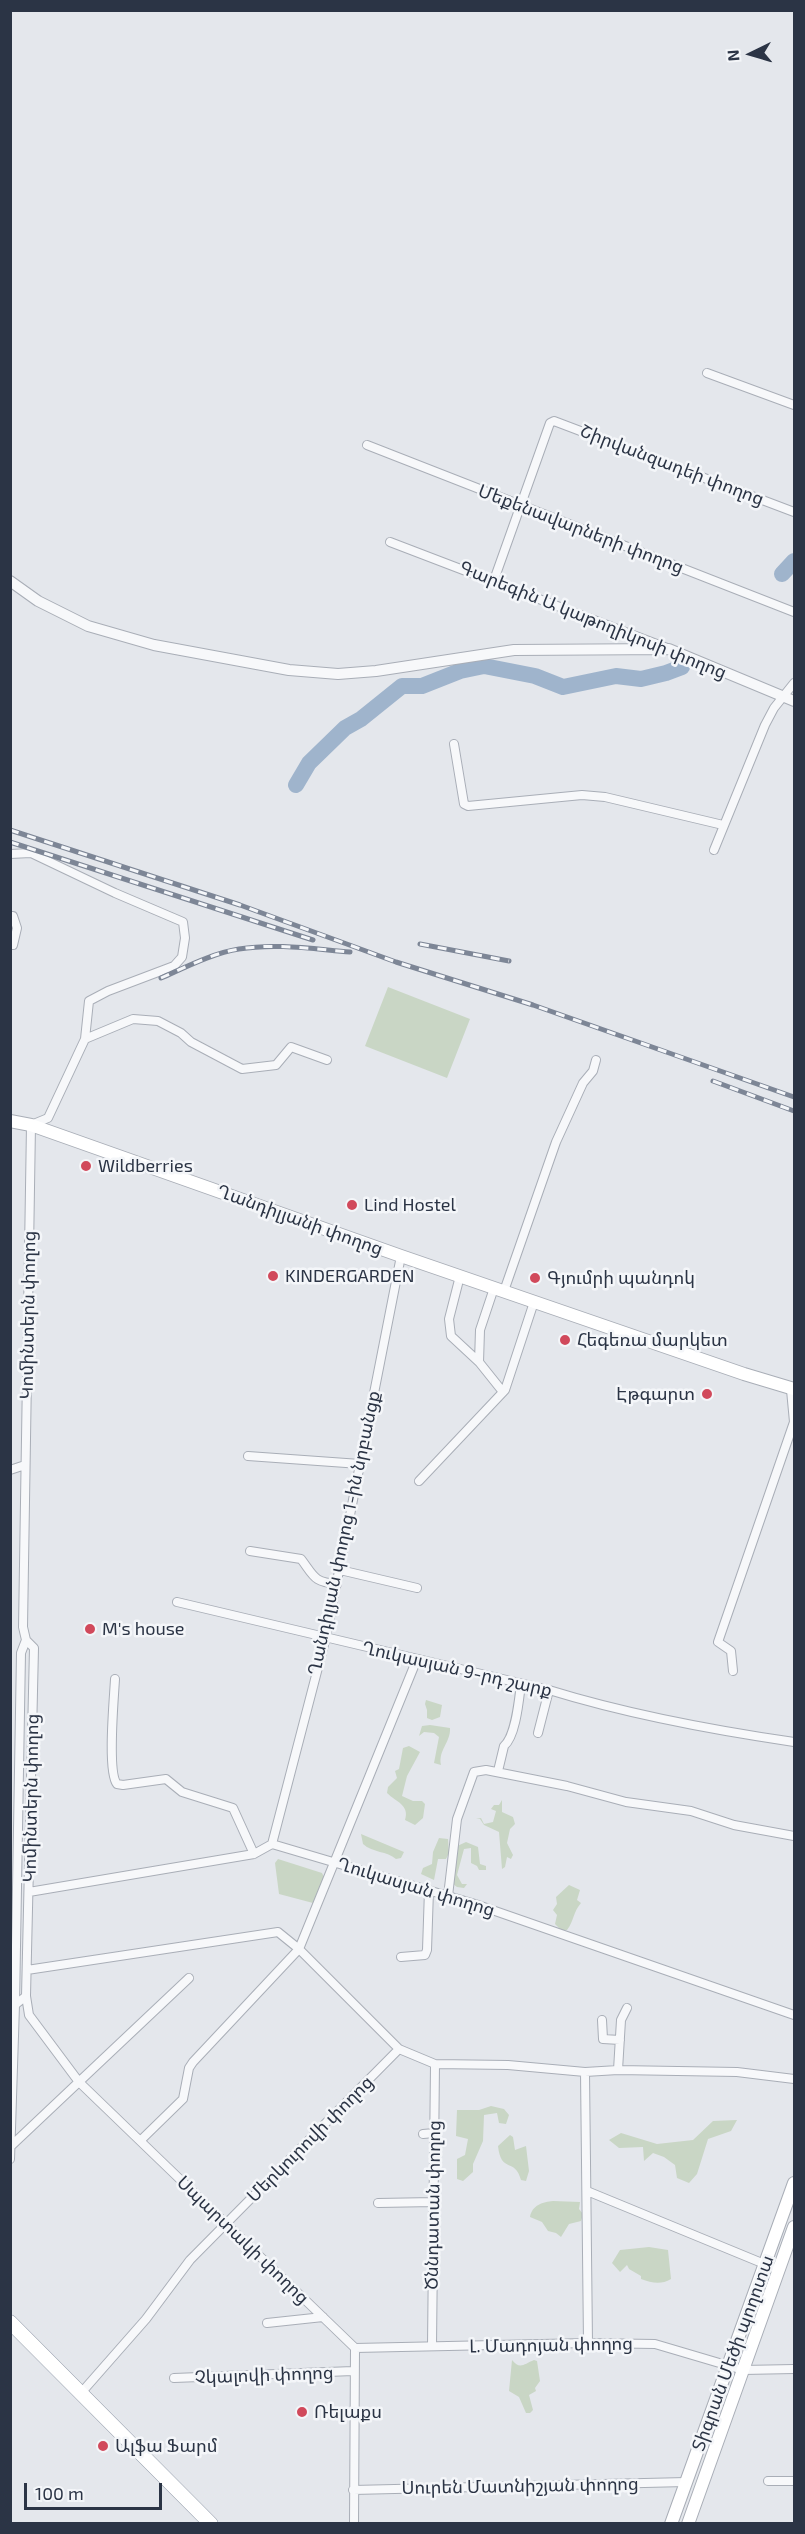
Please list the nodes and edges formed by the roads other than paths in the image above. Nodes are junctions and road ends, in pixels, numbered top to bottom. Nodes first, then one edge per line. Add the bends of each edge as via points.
1 (707, 373) dead end
2 (795, 405) edge
3 (367, 445) dead end
4 (521, 506) junction
5 (795, 512) edge
6 (390, 542) dead end
7 (494, 580) junction
8 (10, 581) edge
9 (795, 612) edge
10 (669, 649) junction
11 (795, 683) edge
12 (790, 699) edge
13 (454, 744) dead end
14 (723, 825) junction
15 (714, 850) dead end
16 (10, 854) edge
17 (10, 916) edge
18 (10, 945) edge
19 (85, 1039) junction
20 (327, 1060) dead end
21 (596, 1060) dead end
22 (10, 1121) edge
23 (32, 1125) junction
24 (401, 1256) junction
25 (460, 1276) junction
26 (499, 1290) junction
27 (534, 1302) junction
28 (479, 1362) junction
29 (793, 1390) edge
30 (503, 1392) junction
31 (248, 1456) dead end
32 (360, 1464) junction
33 (25, 1465) junction
34 (10, 1470) edge
35 (419, 1481) dead end
36 (250, 1551) dead end
37 (340, 1570) junction
38 (337, 1584) junction
39 (417, 1588) dead end
40 (177, 1602) dead end
41 (326, 1637) junction
42 (26, 1640) junction
43 (417, 1659) junction
44 (732, 1671) dead end
45 (115, 1680) dead end
46 (521, 1684) junction
47 (549, 1690) junction
48 (538, 1733) dead end
49 (795, 1742) edge
50 (498, 1771) junction
51 (15, 1782) edge
52 (32, 1783) junction
53 (795, 1836) edge
54 (272, 1844) junction
55 (254, 1854) junction
56 (336, 1864) junction
57 (429, 1890) junction
58 (29, 1892) junction
59 (448, 1896) junction
60 (299, 1949) junction
61 (401, 1957) dead end
62 (27, 1970) junction
63 (189, 1978) dead end
64 (26, 1996) junction
65 (15, 2005) junction
66 (627, 2008) dead end
67 (795, 2015) edge
68 (621, 2028) junction
69 (620, 2040) junction
70 (399, 2049) junction
71 (435, 2064) junction
72 (618, 2070) junction
73 (585, 2072) junction
74 (795, 2079) edge
75 (79, 2082) junction
76 (434, 2133) junction
77 (423, 2134) dead end
78 (141, 2140) junction
79 (11, 2146) edge
80 (10, 2159) edge
81 (795, 2183) edge
82 (586, 2191) junction
83 (434, 2202) junction
84 (378, 2203) dead end
85 (226, 2225) junction
86 (795, 2227) edge
87 (791, 2248) edge
88 (766, 2263) junction
89 (779, 2270) junction
90 (323, 2317) junction
91 (267, 2323) dead end
92 (11, 2324) edge
93 (588, 2343) junction
94 (432, 2346) junction
95 (355, 2348) junction
96 (729, 2365) junction
97 (795, 2369) edge
98 (744, 2370) junction
99 (353, 2371) junction
100 (174, 2378) dead end
101 (81, 2393) junction
102 (768, 2481) dead end
103 (795, 2481) edge
104 (686, 2482) junction
105 (353, 2490) junction
106 (211, 2523) edge
107 (354, 2523) edge
108 (670, 2523) edge
109 (688, 2523) edge

1 - 2 street
3 - 4 street, Մեքենավարների փողոց
4 - 5 street, Շիրվանզադեի փողոց via 550,423 557,421
4 - 7 street
4 - 9 street, Մեքենավարների փողոց
6 - 7 street, Գարեգին Ա կաթողիկոսի փողոց
7 - 10 street, Գարեգին Ա կաթողիկոսի փողոց
8 - 10 street via 38,601 88,626 154,645 288,670 338,674 376,671 514,650
10 - 12 street, Գարեգին Ա կաթողիկոսի փողոց
11 - 12 street
12 - 14 street via 774,708
13 - 14 street via 466,805 582,795
14 - 15 street
16 - 19 street via 32,853 183,922 182,957 174,966 89,1001
17 - 18 street via 16,928
19 - 20 street via 133,1019 158,1021 242,1069 276,1065 291,1047
19 - 23 street via 48,1118
21 - 26 street via 556,1142
22 - 23 main road, Ղանդիլյանի փողոց
23 - 24 main road, Ղանդիլյանի փողոց
23 - 33 street, Կոմինտերն փողոց
24 - 25 main road, Ղանդիլյանի փողոց
24 - 32 street, Ղանդիլյան փողոց 1-ին նրբանցք
25 - 26 main road, Ղանդիլյանի փողոց
25 - 28 street via 449,1319 451,1336
26 - 27 main road, Ղանդիլյանի փողոց
26 - 28 street via 480,1330
27 - 29 main road, Ղանդիլյանի փողոց
27 - 30 street
28 - 30 street
29 - 44 street via 794,1422 718,1642 731,1651
30 - 35 street
31 - 32 street
32 - 37 street, Ղանդիլյան փողոց 1-ին նրբանցք
33 - 34 street
33 - 42 street, Կոմինտերն փողոց
36 - 38 street via 301,1558 314,1579
37 - 38 street, Ղանդիլյան փողոց 1-ին նրբանցք
37 - 39 street
38 - 41 street, Ղանդիլյան փողոց 1-ին նրբանցք
40 - 41 street, Ղուկասյան 9-րդ շարք
41 - 43 street, Ղուկասյան 9-րդ շարք
41 - 54 street, Ղանդիլյան փողոց 1-ին նրբանցք
42 - 51 street via 21,1653
42 - 52 street, Կոմինտերն փողոց via 34,1648
43 - 46 street, Ղուկասյան 9-րդ շարք
43 - 56 street
45 - 55 street via 112,1757 117,1784 166,1779 182,1792 233,1808
46 - 47 street, Ղուկասյան 9-րդ շարք
46 - 50 street via 512,1731
47 - 48 street
47 - 49 street, Ղուկասյան 9-րդ շարք via 714,1730
50 - 53 street
50 - 59 street via 474,1772 456,1819
51 - 52 street
51 - 65 street
52 - 58 street, Կոմինտերն փողոց
54 - 55 street
54 - 56 street, Ղուկասյան փողոց
55 - 58 street
56 - 57 street, Ղուկասյան փողոց
56 - 60 street
57 - 59 street, Ղուկասյան փողոց
57 - 61 street via 428,1950 425,1955
58 - 62 street, Կոմինտերն փողոց
59 - 67 street, Ղուկասյան փողոց
60 - 62 street via 278,1932
60 - 70 street
60 - 78 street via 192,2062 183,2099
62 - 64 street, Կոմինտերն փողոց
63 - 75 street
64 - 65 street
64 - 75 street, Սպարտակի փողոց via 29,2015
65 - 79 street
66 - 68 street
68 - 69 street
68 - 69 street via 603,2023 603,2038
69 - 72 street
70 - 71 street
70 - 85 street, Մերկուրովի փողոց
71 - 73 street
71 - 76 street, Ծննդատան փողոց
72 - 73 street
72 - 74 street via 737,2072
73 - 82 street
75 - 78 street, Սպարտակի փողոց
75 - 79 street
76 - 77 street
76 - 83 street, Ծննդատան փողոց
78 - 85 street, Սպարտակի փողոց
79 - 80 street
81 - 88 main road, Տիգրան Մեծի պողոտա
82 - 88 street
82 - 93 street
83 - 84 street
83 - 94 street, Ծննդատան փողոց
85 - 90 street, Սպարտակի փողոց
85 - 101 street, Մերկուրովի փողոց via 190,2260 146,2319
86 - 87 main road, Տիգրան Մեծի պողոտա
87 - 89 main road, Տիգրան Մեծի պողոտա
88 - 89 street
88 - 96 main road, Տիգրան Մեծի պողոտա
89 - 98 main road, Տիգրան Մեծի պողոտա
90 - 91 street
90 - 95 street, Սպարտակի փողոց
92 - 101 highway
93 - 94 street, Լ. Մադոյան փողոց
93 - 96 street, Լ. Մադոյան փողոց via 655,2344
94 - 95 street, Լ. Մադոյան փողոց
95 - 99 street
96 - 98 street, Լ. Մադոյան փողոց
96 - 104 main road, Տիգրան Մեծի պողոտա
97 - 98 street, Լ. Մադոյան փողոց
98 - 109 main road, Տիգրան Մեծի պողոտա
99 - 100 street, Չկալովի փողոց
99 - 105 street
101 - 106 highway
102 - 103 street
104 - 105 street, Սուրեն Մատնիշյան փողոց
104 - 108 main road, Տիգրան Մեծի պողոտա
105 - 107 street

